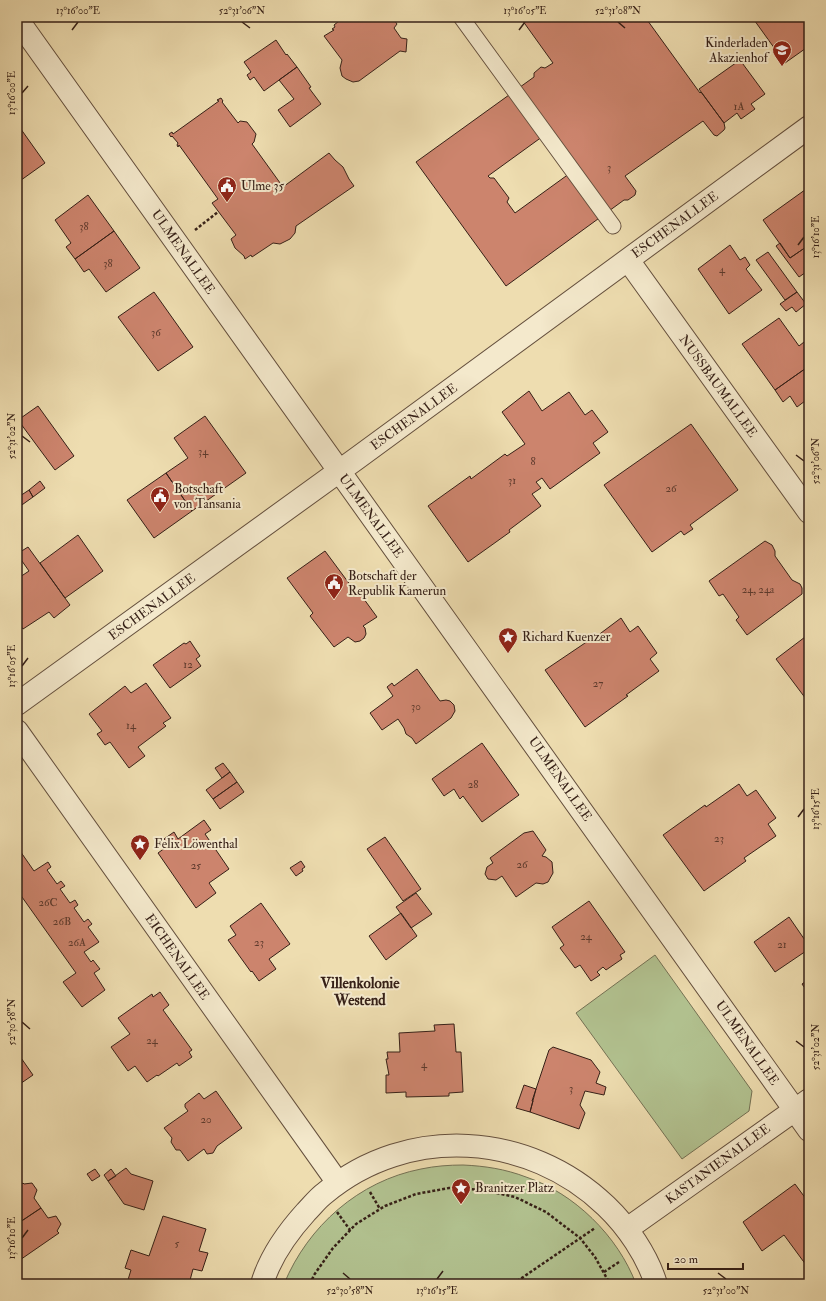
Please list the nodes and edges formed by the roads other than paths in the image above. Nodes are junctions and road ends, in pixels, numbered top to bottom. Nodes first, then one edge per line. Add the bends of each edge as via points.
1 (461, 17) edge
2 (17, 19) edge
3 (809, 127) edge
4 (612, 226) dead end
5 (628, 260) junction
6 (340, 471) junction
7 (809, 512) edge
8 (17, 704) edge
9 (17, 730) edge
10 (802, 1105) edge
11 (809, 1130) edge
12 (338, 1183) junction
13 (627, 1229) junction
14 (262, 1284) edge
15 (656, 1284) edge

1 - 4 lane
2 - 6 street, ULMENALLEE
3 - 5 street, ESCHENALLEE
5 - 6 street, ESCHENALLEE
5 - 7 street, NUSSBAUMALLEE
6 - 8 street, ESCHENALLEE
6 - 10 street, ULMENALLEE
9 - 12 street, EICHENALLEE
10 - 11 street, ULMENALLEE
10 - 13 street, KASTANIENALLEE
12 - 13 street via 385,1158 415,1149 446,1145 477,1146 508,1151 538,1160 567,1175 593,1193
12 - 14 street via 290,1229
13 - 15 street via 640,1249

